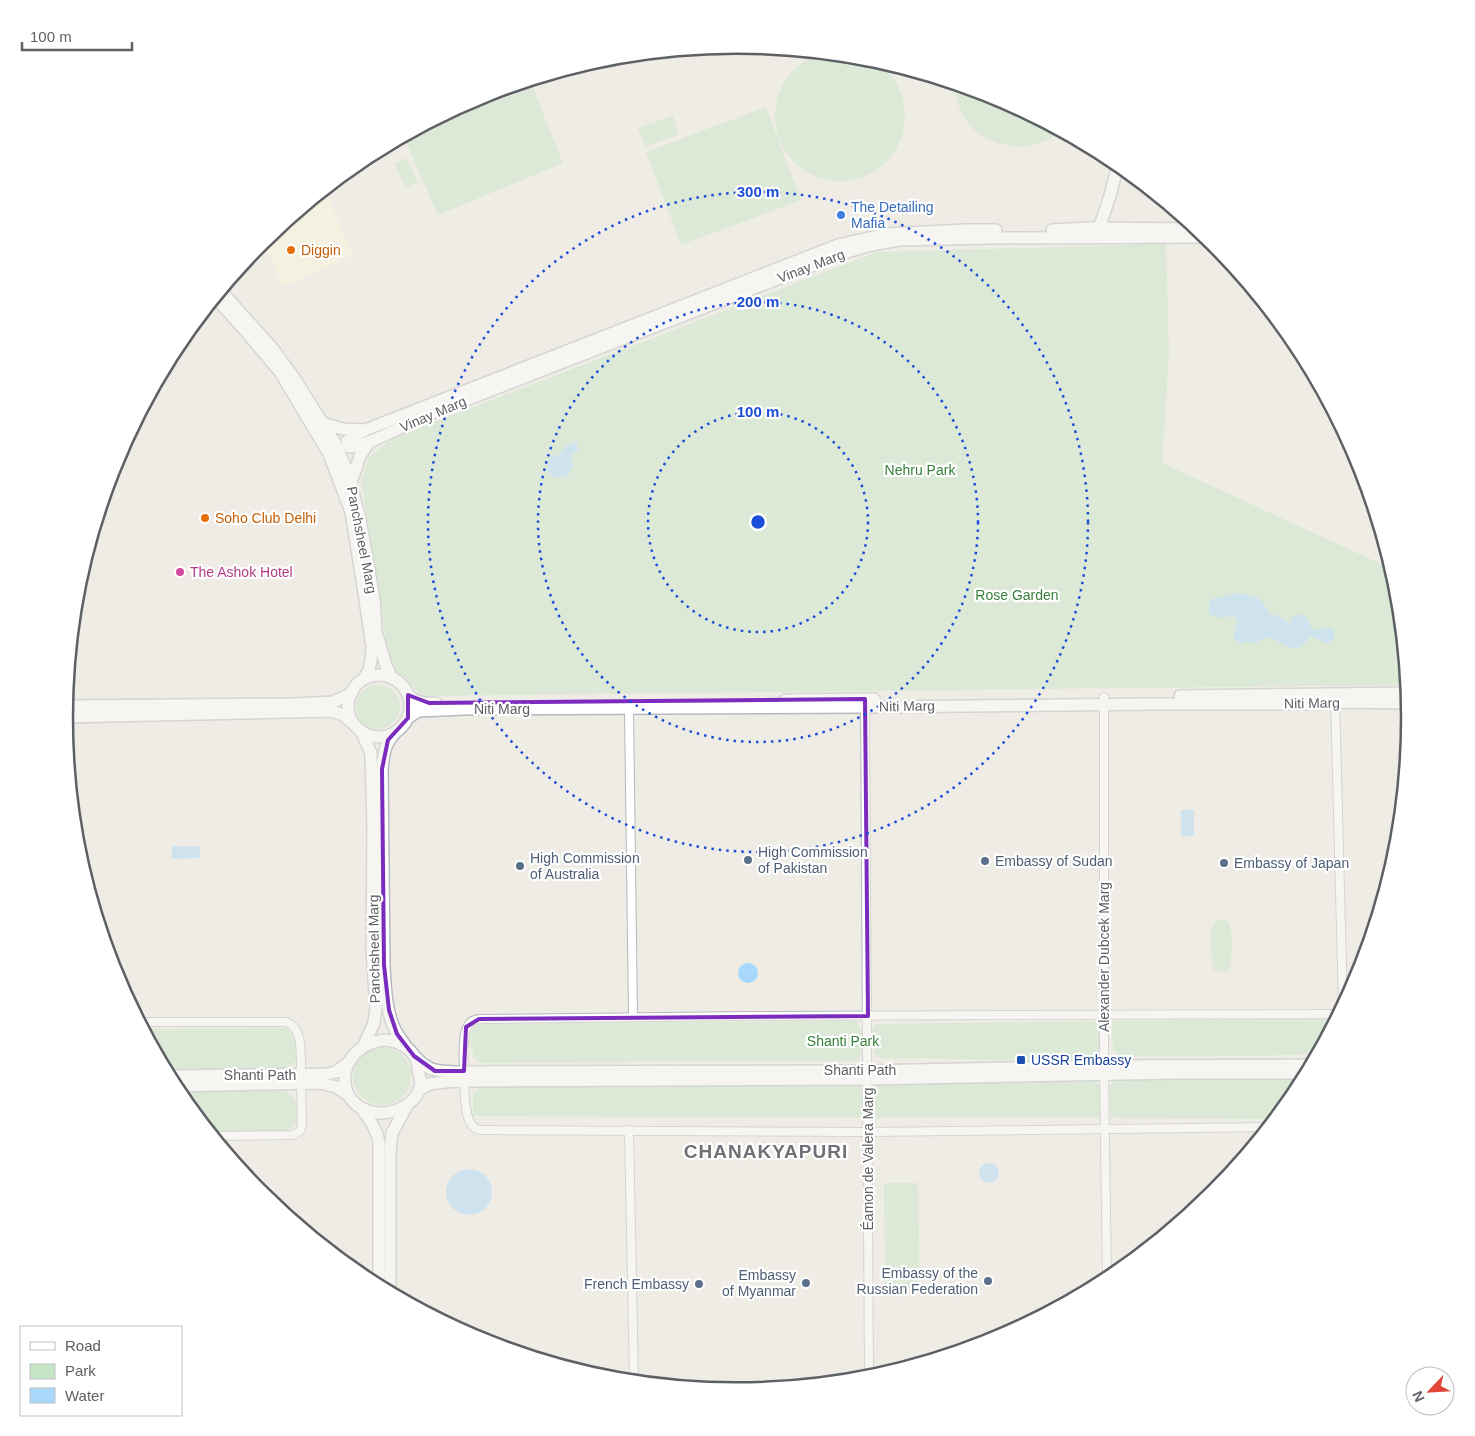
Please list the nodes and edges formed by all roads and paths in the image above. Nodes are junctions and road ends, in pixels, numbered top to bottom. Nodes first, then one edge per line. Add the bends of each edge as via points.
1 (1116, 172) edge
2 (1187, 229) edge
3 (1098, 233) junction
4 (1194, 237) edge
5 (225, 296) edge
6 (220, 303) edge
7 (322, 423) junction
8 (365, 430) junction
9 (369, 442) junction
10 (351, 483) junction
11 (392, 678) junction
12 (364, 680) junction
13 (352, 693) junction
14 (1401, 693) edge
15 (408, 695) junction
16 (1335, 697) junction
17 (1104, 701) junction
18 (1401, 702) edge
19 (865, 703) junction
20 (74, 706) edge
21 (629, 709) junction
22 (73, 716) edge
23 (408, 718) junction
24 (358, 728) junction
25 (395, 732) junction
26 (1343, 991) edge
27 (1332, 1014) edge
28 (1105, 1015) junction
29 (868, 1016) junction
30 (633, 1017) junction
31 (147, 1022) edge
32 (363, 1046) junction
33 (410, 1052) junction
34 (348, 1062) junction
35 (1304, 1065) edge
36 (1104, 1070) junction
37 (1299, 1073) edge
38 (868, 1075) junction
39 (178, 1076) edge
40 (464, 1076) junction
41 (301, 1079) junction
42 (184, 1085) edge
43 (419, 1090) junction
44 (348, 1095) junction
45 (409, 1102) junction
46 (360, 1106) junction
47 (1260, 1127) edge
48 (1105, 1128) junction
49 (629, 1130) junction
50 (868, 1132) junction
51 (222, 1136) edge
52 (1107, 1270) edge
53 (379, 1277) edge
54 (390, 1284) edge
55 (869, 1369) edge
56 (634, 1374) edge

1 - 3 main road
2 - 3 main road, Vinay Marg
3 - 4 main road, Vinay Marg
3 - 8 main road, Vinay Marg via 910,232 886,234 838,246
3 - 9 main road, Vinay Marg via 899,240 871,245 422,417
5 - 7 main road, Panchsheel Marg via 273,349
6 - 12 main road, Panchsheel Marg via 280,372 329,454 351,512 364,593 372,647 369,670
7 - 8 main road, Vinay Marg via 343,429
7 - 10 main road, Panchsheel Marg via 335,443
8 - 9 main road via 347,440 347,444 355,448
9 - 10 main road via 360,456
10 - 11 main road, Panchsheel Marg via 374,598 376,631
11 - 12 main road via 381,675
11 - 15 main road
12 - 13 main road
13 - 20 main road via 333,702 293,704
13 - 24 main road via 348,707
14 - 16 main road, Niti Marg
15 - 19 main road, Niti Marg via 414,700 429,703
15 - 23 main road
16 - 17 main road, Niti Marg via 1307,704
16 - 18 main road, Niti Marg
16 - 26 street
17 - 19 main road, Niti Marg
17 - 28 street, Alexander Dubcek Marg
19 - 21 main road, Niti Marg
19 - 29 street, Éamon de Valera Marg
21 - 23 main road, Niti Marg via 430,710 418,711
21 - 30 street
22 - 24 main road via 332,711 343,715
23 - 25 main road
24 - 25 main road via 380,738
24 - 32 main road, Panchsheel Marg via 371,753 372,951 376,1007 374,1023
25 - 33 main road, Panchsheel Marg via 384,749 382,769 384,965 389,1010 397,1034
27 - 28 street
28 - 29 street
28 - 36 street, Alexander Dubcek Marg
29 - 30 street
29 - 38 street, Éamon de Valera Marg
30 - 40 street via 479,1019 466,1028
31 - 41 street via 292,1024 299,1038
32 - 33 main road via 384,1040 397,1042
32 - 34 main road
33 - 40 main road, Shanti Path via 435,1071
33 - 43 main road via 418,1064
34 - 41 main road, Shanti Path via 336,1072
34 - 44 main road via 345,1079
35 - 36 main road, Shanti Path
36 - 37 main road, Shanti Path
36 - 38 main road, Shanti Path
36 - 48 street, Alexander Dubcek Marg
38 - 40 main road, Shanti Path
38 - 50 street, Éamon de Valera Marg
39 - 41 main road, Shanti Path
40 - 43 main road, Shanti Path via 429,1084
40 - 49 street via 466,1109 469,1122 475,1128
41 - 42 main road, Shanti Path
41 - 44 main road, Shanti Path via 336,1087
41 - 51 street via 300,1131 293,1135
43 - 45 main road
44 - 46 main road
45 - 46 main road via 389,1112 374,1112
45 - 54 main road via 392,1133 390,1152
46 - 53 main road via 373,1124 379,1142
47 - 48 street
48 - 50 street
48 - 52 street, Alexander Dubcek Marg
49 - 50 street
49 - 56 street
50 - 55 street, Éamon de Valera Marg

